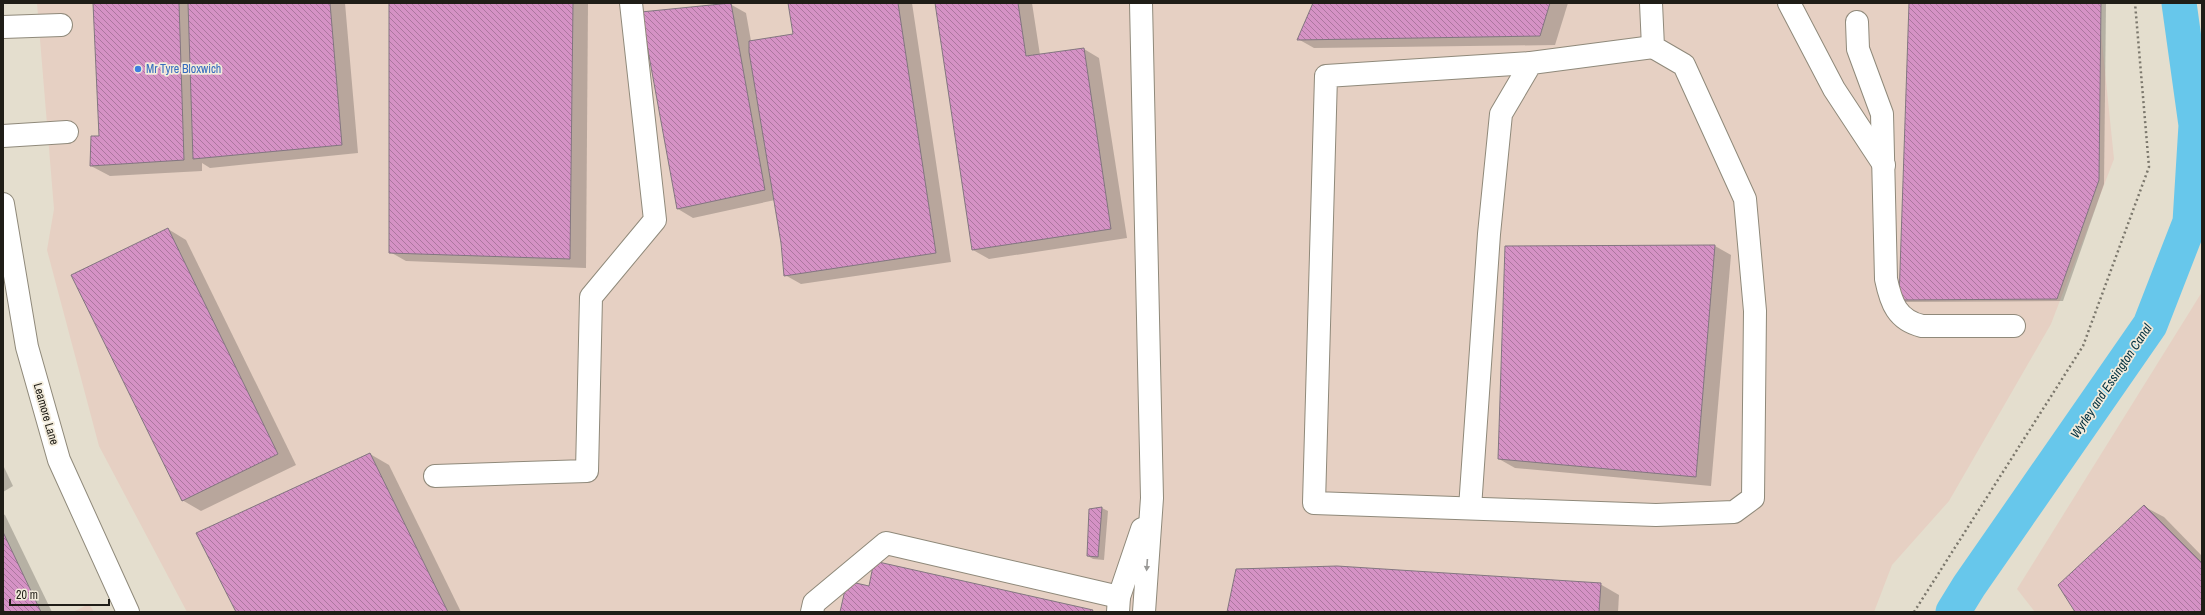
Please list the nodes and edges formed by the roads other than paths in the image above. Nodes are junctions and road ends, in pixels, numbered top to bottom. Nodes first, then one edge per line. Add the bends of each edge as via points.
1 (631, 3) edge
2 (1141, 3) edge
3 (1651, 3) edge
4 (1789, 3) edge
5 (1857, 22) dead end
6 (61, 25) dead end
7 (3, 27) edge
8 (1653, 46) junction
9 (1531, 63) junction
10 (67, 132) dead end
11 (3, 136) edge
12 (1884, 165) junction
13 (3, 204) edge
14 (8, 258) edge
15 (2014, 326) dead end
16 (435, 476) dead end
17 (1152, 498) junction
18 (1470, 508) junction
19 (1119, 605) edge
20 (128, 612) edge
21 (812, 612) edge
22 (1144, 612) edge

1 - 16 street via 655,220 591,297 587,471
2 - 17 street
3 - 8 street
4 - 12 street via 1834,88
5 - 12 street via 1858,49 1882,114
6 - 7 street
8 - 9 street
8 - 18 street via 1684,65 1745,199 1754,311 1753,498 1734,512 1656,515
9 - 18 street via 1501,114 1489,234
9 - 18 street via 1326,76 1314,503
10 - 11 street
12 - 15 street via 1886,279 1889,295 1900,314 1909,323 1922,326
13 - 14 street, Leamore Lane
14 - 20 street, Leamore Lane via 27,347 59,460
17 - 19 street
17 -> 22 street
19 - 21 street via 886,543 814,603

